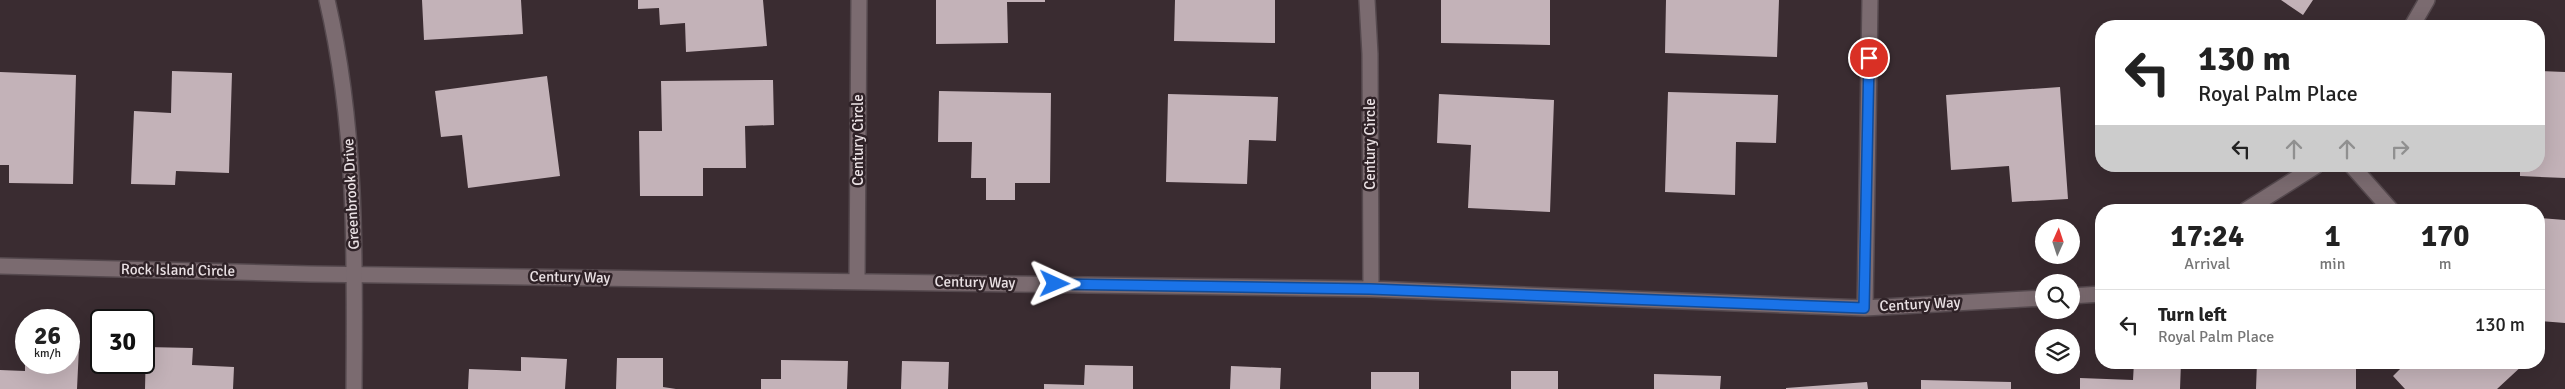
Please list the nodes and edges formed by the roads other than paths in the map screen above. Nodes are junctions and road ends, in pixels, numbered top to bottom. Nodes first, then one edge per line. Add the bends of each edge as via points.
1 (327, 0) edge
2 (859, 0) edge
3 (1367, 0) edge
4 (1870, 0) edge
5 (2427, 0) edge
6 (2415, 20) edge
7 (2306, 172) edge
8 (2357, 172) edge
9 (2256, 204) edge
10 (2386, 204) edge
11 (0, 266) edge
12 (356, 274) junction
13 (857, 280) junction
14 (1370, 289) junction
15 (2095, 294) edge
16 (2080, 295) edge
17 (2035, 298) edge
18 (1864, 308) junction
19 (354, 389) edge

1 - 12 street, Greenbrook Drive via 350,145
2 - 13 street, Century Circle
3 - 14 street, Century Circle
4 - 18 street
5 - 6 street
7 - 9 street
8 - 10 street
11 - 12 street, Rock Island Circle
12 - 13 street, Century Way
12 - 19 street, Greenbrook Drive
13 - 14 street, Century Way
14 - 18 street, Century Way
15 - 16 street
17 - 18 street, Century Way

